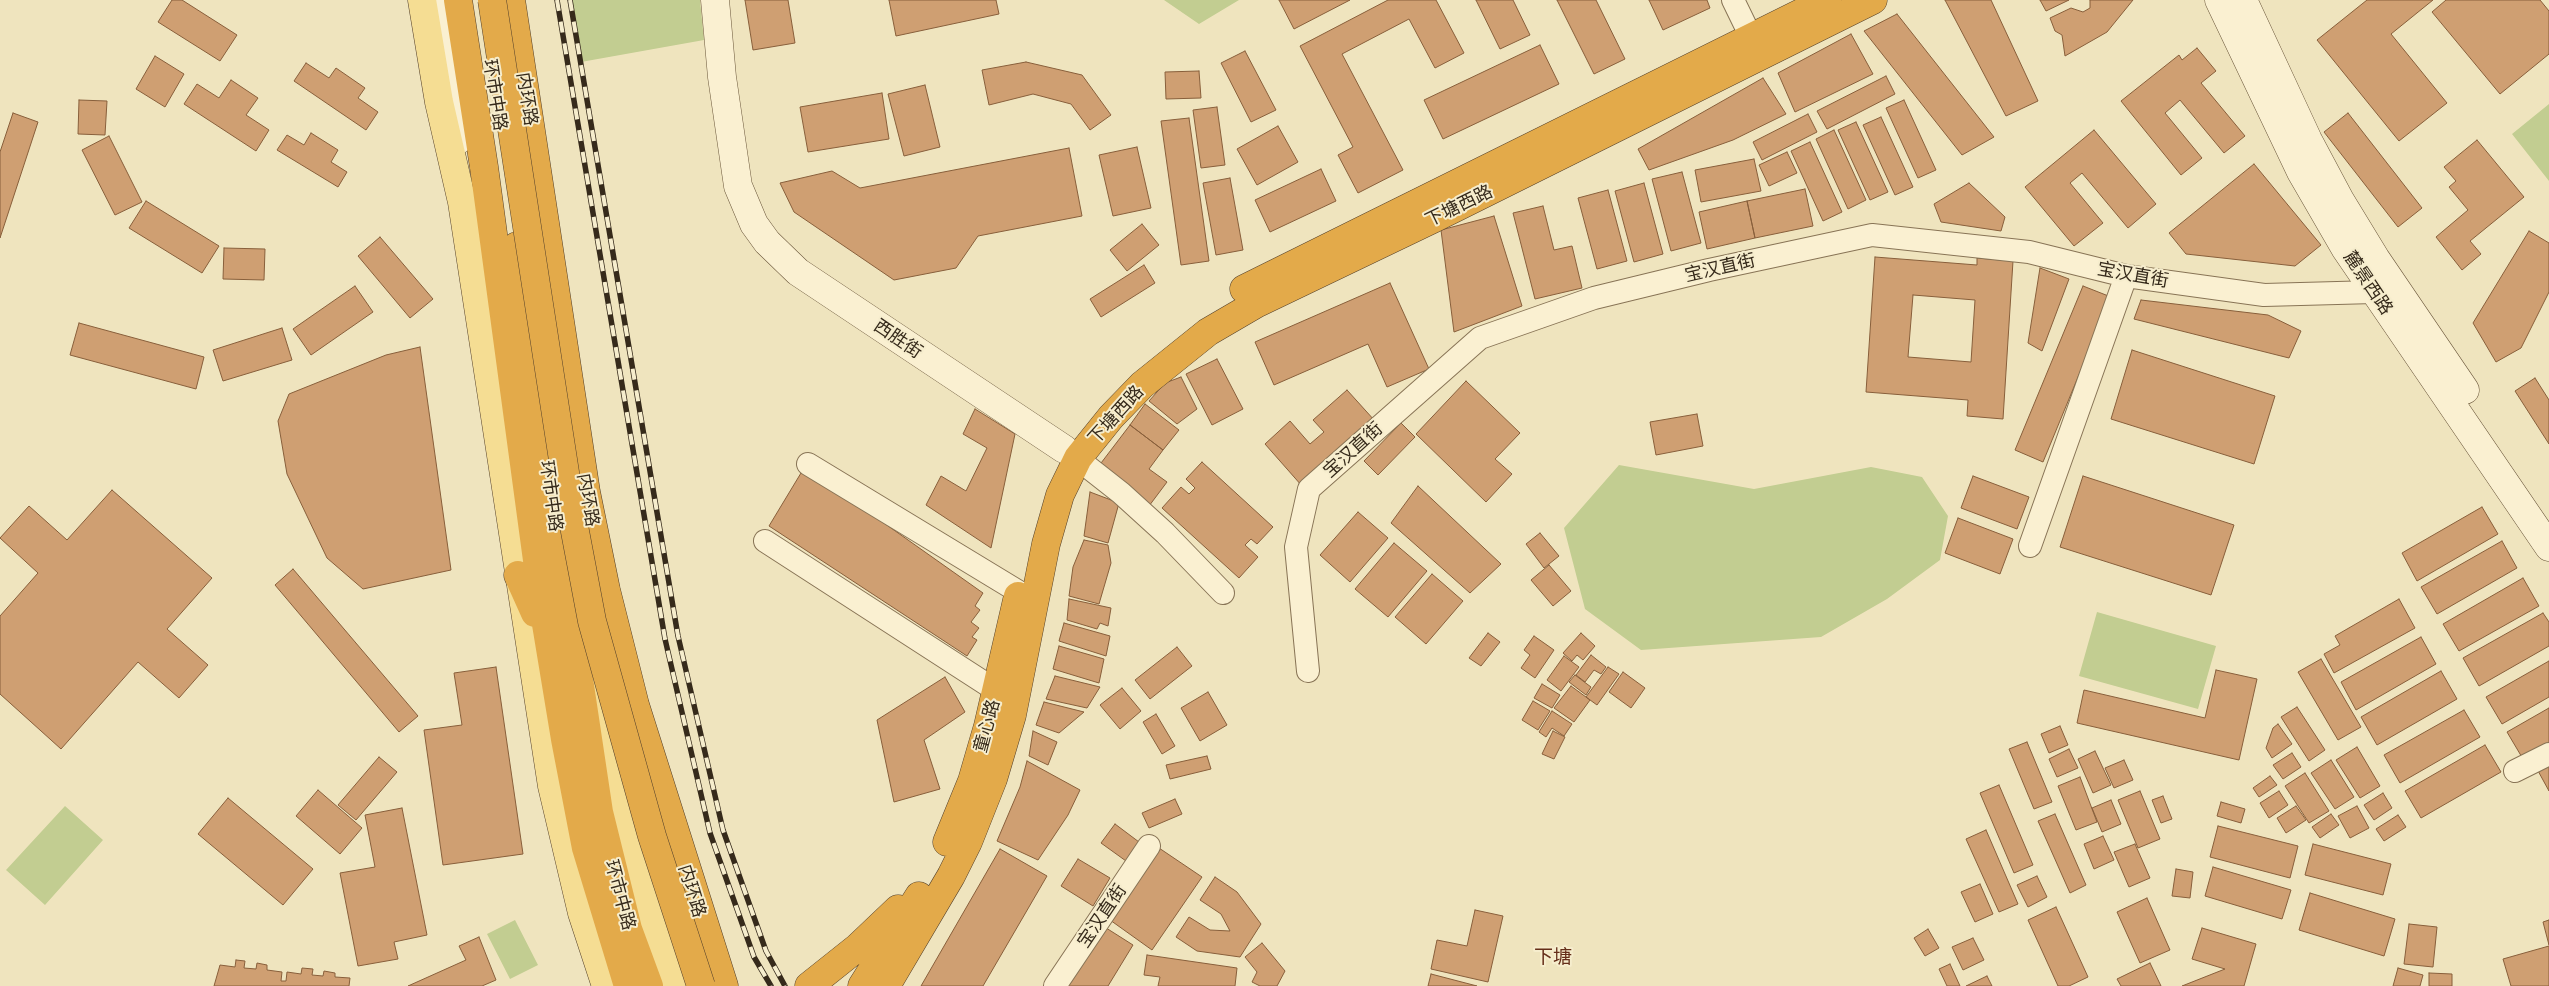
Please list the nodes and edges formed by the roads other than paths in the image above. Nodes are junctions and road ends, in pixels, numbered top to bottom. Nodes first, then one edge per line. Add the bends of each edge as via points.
1 (422, 0) edge
2 (439, 0) edge
3 (458, 0) edge
4 (480, 0) edge
5 (492, 0) edge
6 (501, 0) edge
7 (511, 0) edge
8 (715, 0) edge
9 (1733, 0) edge
10 (1827, 0) edge
11 (1873, 0) edge
12 (2218, 0) edge
13 (2243, 0) edge
14 (1751, 36) junction
15 (462, 202) junction
16 (2126, 276) junction
17 (2374, 292) junction
18 (557, 364) junction
19 (537, 400) junction
20 (1071, 453) junction
21 (808, 464) dead end
22 (2549, 517) edge
23 (765, 541) dead end
24 (2030, 546) dead end
25 (2549, 547) edge
26 (561, 562) junction
27 (518, 575) junction
28 (1019, 592) junction
29 (1223, 593) dead end
30 (590, 645) junction
31 (551, 651) junction
32 (1308, 671) dead end
33 (997, 691) junction
34 (2549, 754) edge
35 (2515, 771) dead end
36 (1149, 846) dead end
37 (940, 877) junction
38 (620, 932) junction
39 (606, 986) edge
40 (628, 986) edge
41 (649, 986) edge
42 (674, 986) edge
43 (701, 986) edge
44 (724, 986) edge
45 (809, 986) edge
46 (862, 986) edge
47 (886, 986) edge
48 (908, 986) edge
49 (1055, 986) edge

1 - 15 main road via 439,102
2 - 15 street via 458,142
3 - 31 highway, 环市中路
4 - 19 highway, 环市中路 via 507,171
5 - 43 highway, 内环路, bridge via 570,505 592,621 652,836
6 - 18 highway
7 - 44 highway, 内环路 via 583,474 606,590 638,715
8 - 20 street, 西胜街 via 738,186 754,224 767,242 798,272
9 - 14 street
10 - 14 highway, 下塘西路
11 - 20 highway, 下塘西路 via 1232,317 1152,375
12 - 17 street, 麓景西路 via 2301,172
13 - 22 street, 麓景西路 via 2308,140 2340,200
14 - 20 highway, 下塘西路 via 1215,306 1134,368 1099,405
15 - 27 main road
16 - 17 street, 宝汉直街 via 2264,295
16 - 24 street
16 - 32 street, 宝汉直街 via 2029,252 1872,235 1594,298 1480,338 1310,489 1296,547
17 - 25 street, 麓景西路
18 - 19 highway
18 - 30 highway via 596,601
19 - 26 highway, 环市中路
20 - 28 highway, 童心路 via 1039,499
20 - 29 street, 西胜街 via 1165,533
20 - 37 highway, 童心路 via 1053,518 1019,686 1002,750 980,814
21 - 28 street
23 - 33 street
26 - 30 main road, 环市中路
26 - 38 highway, 环市中路
27 - 31 highway
27 - 39 main road via 561,828 582,913
28 - 33 highway, 童心路
30 - 42 main road, 环市中路 via 636,868
31 - 38 highway, 环市中路 via 592,874
33 - 37 highway, 童心路 via 972,782 951,834
34 - 35 street
36 - 49 street, 宝汉直街
37 - 45 highway
37 - 46 highway, 童心路
37 - 47 highway, 童心路
37 - 48 highway via 951,902 946,918
38 - 40 highway, 环市中路
38 - 41 highway, 环市中路

